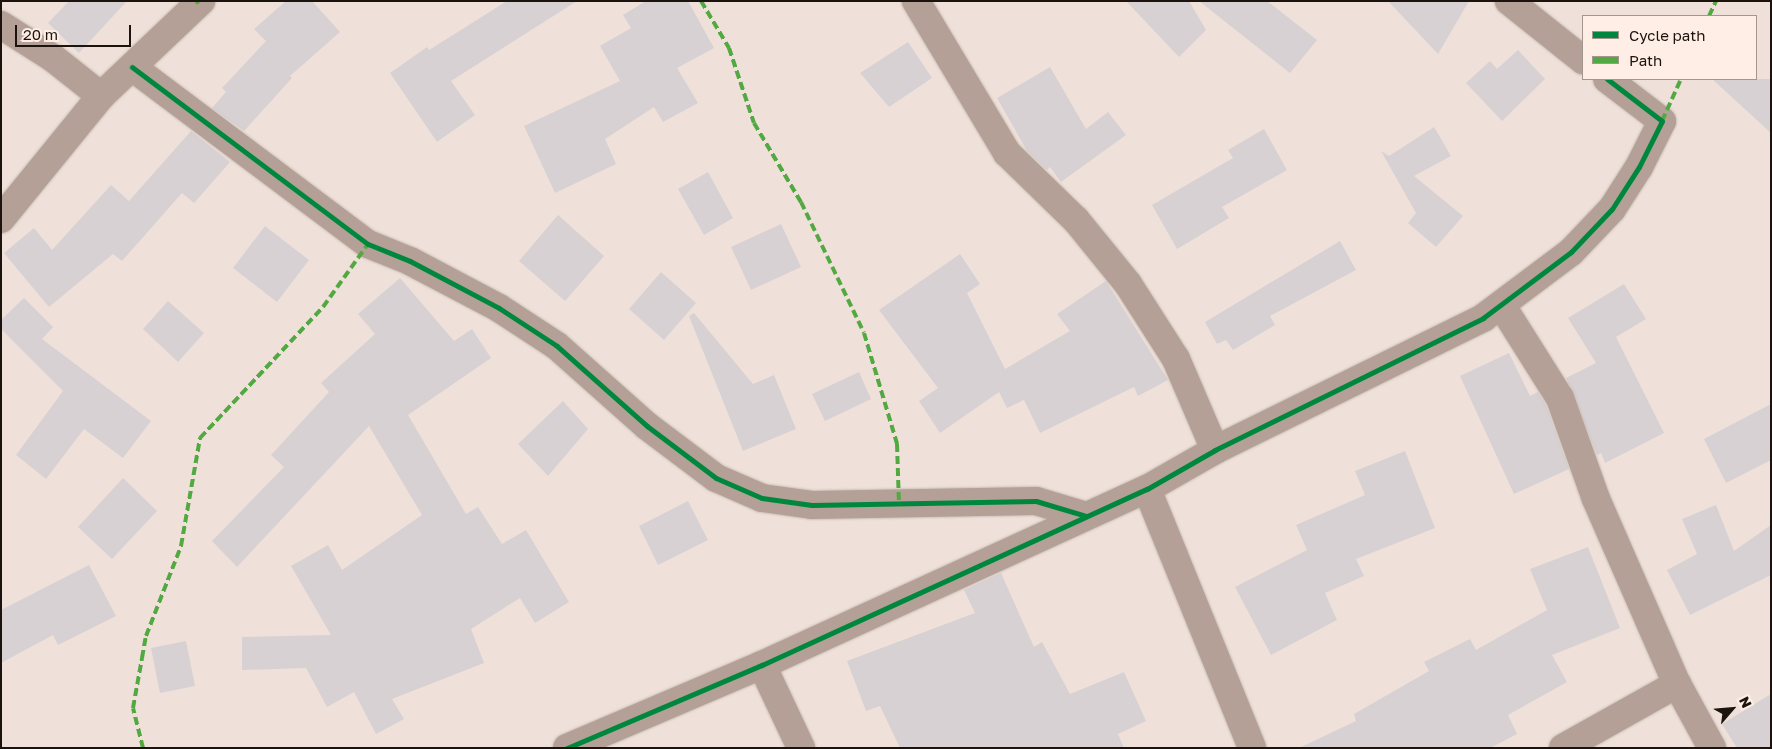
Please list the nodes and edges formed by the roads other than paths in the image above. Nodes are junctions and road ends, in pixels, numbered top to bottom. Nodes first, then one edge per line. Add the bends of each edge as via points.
1 (201, 1) edge
2 (916, 1) edge
3 (1509, 1) edge
4 (1, 26) edge
5 (1582, 59) edge
6 (132, 67) junction
7 (1608, 80) edge
8 (101, 96) junction
9 (1, 219) edge
10 (1502, 306) junction
11 (1215, 450) junction
12 (1147, 489) junction
13 (1086, 516) junction
14 (762, 665) junction
15 (1677, 684) junction
16 (567, 748) edge
17 (801, 748) edge
18 (1252, 748) edge
19 (1563, 748) edge
20 (1712, 748) edge

1 - 6 street
2 - 11 street via 1007,153 1076,220 1128,284 1176,359
3 - 5 street
4 - 8 street via 53,58
6 - 8 street
6 - 13 street via 368,244 410,261 499,308 557,346 646,426 716,478 762,498 812,505 1036,501
7 - 10 street via 1662,121 1639,167 1612,209 1571,252
8 - 9 street
10 - 11 street
10 - 15 street via 1560,398 1596,499
11 - 12 street
12 - 13 street
12 - 18 street
13 - 14 street
14 - 16 street
14 - 17 street
15 - 19 street
15 - 20 street

